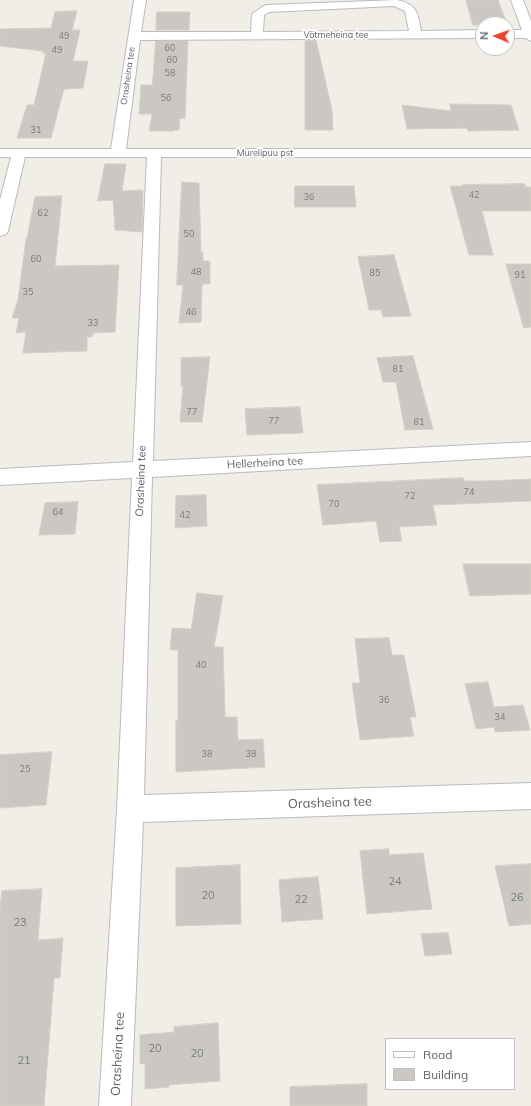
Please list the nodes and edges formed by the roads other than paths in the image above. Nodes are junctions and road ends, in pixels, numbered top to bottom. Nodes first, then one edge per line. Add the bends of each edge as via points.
1 (140, 0) edge
2 (517, 0) edge
3 (416, 34) junction
4 (475, 34) edge
5 (515, 34) edge
6 (257, 35) junction
7 (530, 35) edge
8 (134, 36) junction
9 (0, 153) edge
10 (19, 153) junction
11 (118, 153) junction
12 (154, 153) junction
13 (531, 153) edge
14 (0, 231) edge
15 (531, 449) edge
16 (141, 469) junction
17 (0, 477) edge
18 (531, 796) edge
19 (130, 809) junction
20 (116, 1106) edge

1 - 8 street, Orasheina tee
2 - 7 street
3 - 4 street, Võtmeheina tee
3 - 6 street, Võtmeheina tee
3 - 6 street via 411,11 401,4 388,3 266,9 258,14
5 - 7 street
6 - 8 street, Võtmeheina tee
8 - 11 street, Orasheina tee
9 - 10 street, Murelipuu pst
10 - 11 street, Murelipuu pst
10 - 14 street
11 - 12 street, Murelipuu pst
12 - 13 street, Murelipuu pst
12 - 16 street, Orasheina tee
15 - 16 street, Hellerheina tee
16 - 17 street, Hellerheina tee
16 - 19 street, Orasheina tee
18 - 19 street, Orasheina tee
19 - 20 street, Orasheina tee

